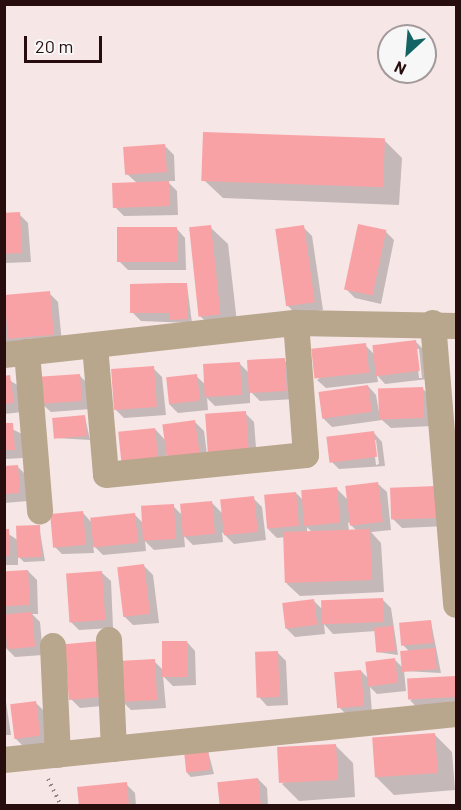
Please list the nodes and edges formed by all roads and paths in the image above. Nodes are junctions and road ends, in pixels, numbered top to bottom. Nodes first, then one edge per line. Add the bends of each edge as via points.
1 (296, 323) junction
2 (445, 325) edge
3 (95, 345) junction
4 (16, 353) edge
5 (40, 511) dead end
6 (456, 605) edge
7 (109, 640) dead end
8 (53, 646) dead end
9 (456, 714) edge
10 (114, 749) junction
11 (58, 755) junction
12 (4, 760) edge

1 - 2 street
1 - 3 street
1 - 3 street via 306,455 106,475
2 - 6 street
3 - 4 street
4 - 5 street
7 - 10 street
8 - 11 street
9 - 10 street
10 - 11 street
11 - 12 street

